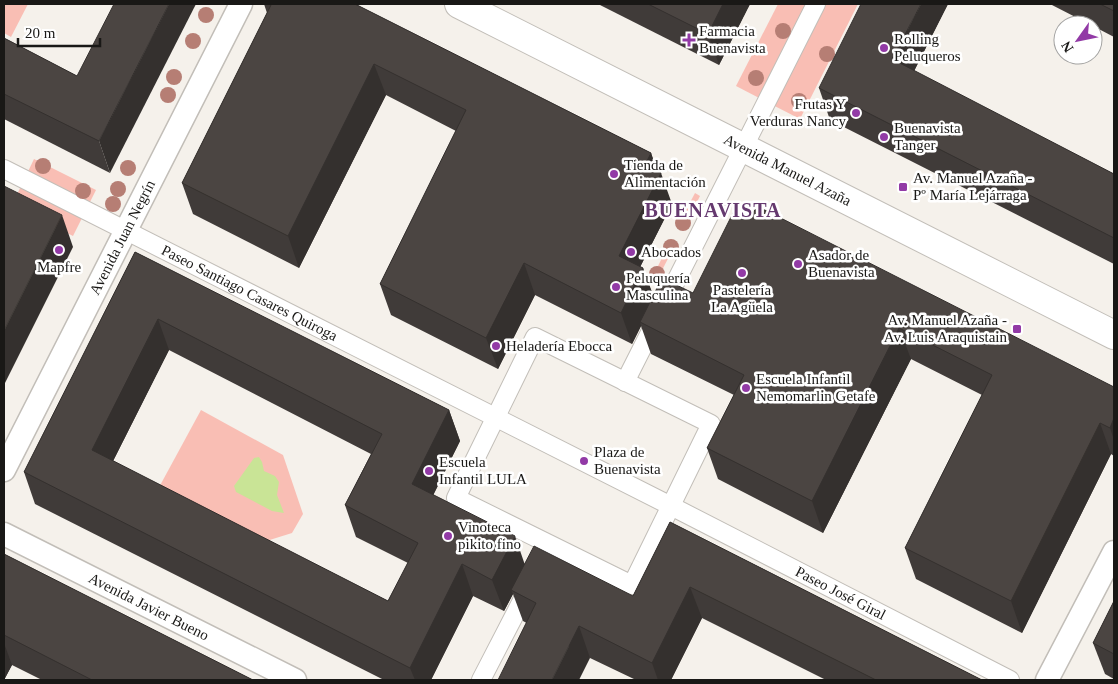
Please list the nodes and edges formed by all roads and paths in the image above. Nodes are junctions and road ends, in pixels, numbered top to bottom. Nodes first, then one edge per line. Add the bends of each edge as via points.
1 (241, 4) edge
2 (459, 4) edge
3 (816, 4) edge
4 (744, 148) junction
5 (4, 169) edge
6 (126, 230) junction
7 (1114, 335) edge
8 (625, 382) junction
9 (496, 417) junction
10 (4, 470) edge
11 (671, 506) junction
12 (4, 534) edge
13 (1114, 552) edge
14 (543, 559) junction
15 (295, 680) edge
16 (481, 680) edge
17 (1010, 680) edge
18 (1047, 680) edge

1 - 6 street, Avenida Juan Negrín
2 - 4 street, Avenida Manuel Azaña
3 - 4 street
4 - 7 street, Avenida Manuel Azaña
4 - 8 street
5 - 6 street, Paseo Santiago Casares Quiroga
6 - 9 street, Paseo Santiago Casares Quiroga
6 - 10 street, Avenida Juan Negrín
8 - 9 street via 535,337
8 - 11 street via 711,424
9 - 11 street, Paseo Santiago Casares Quiroga
9 - 14 street via 456,498
11 - 14 street via 632,585
11 - 17 street, Paseo José Giral
12 - 15 street, Avenida Javier Bueno
13 - 18 street
14 - 16 street

